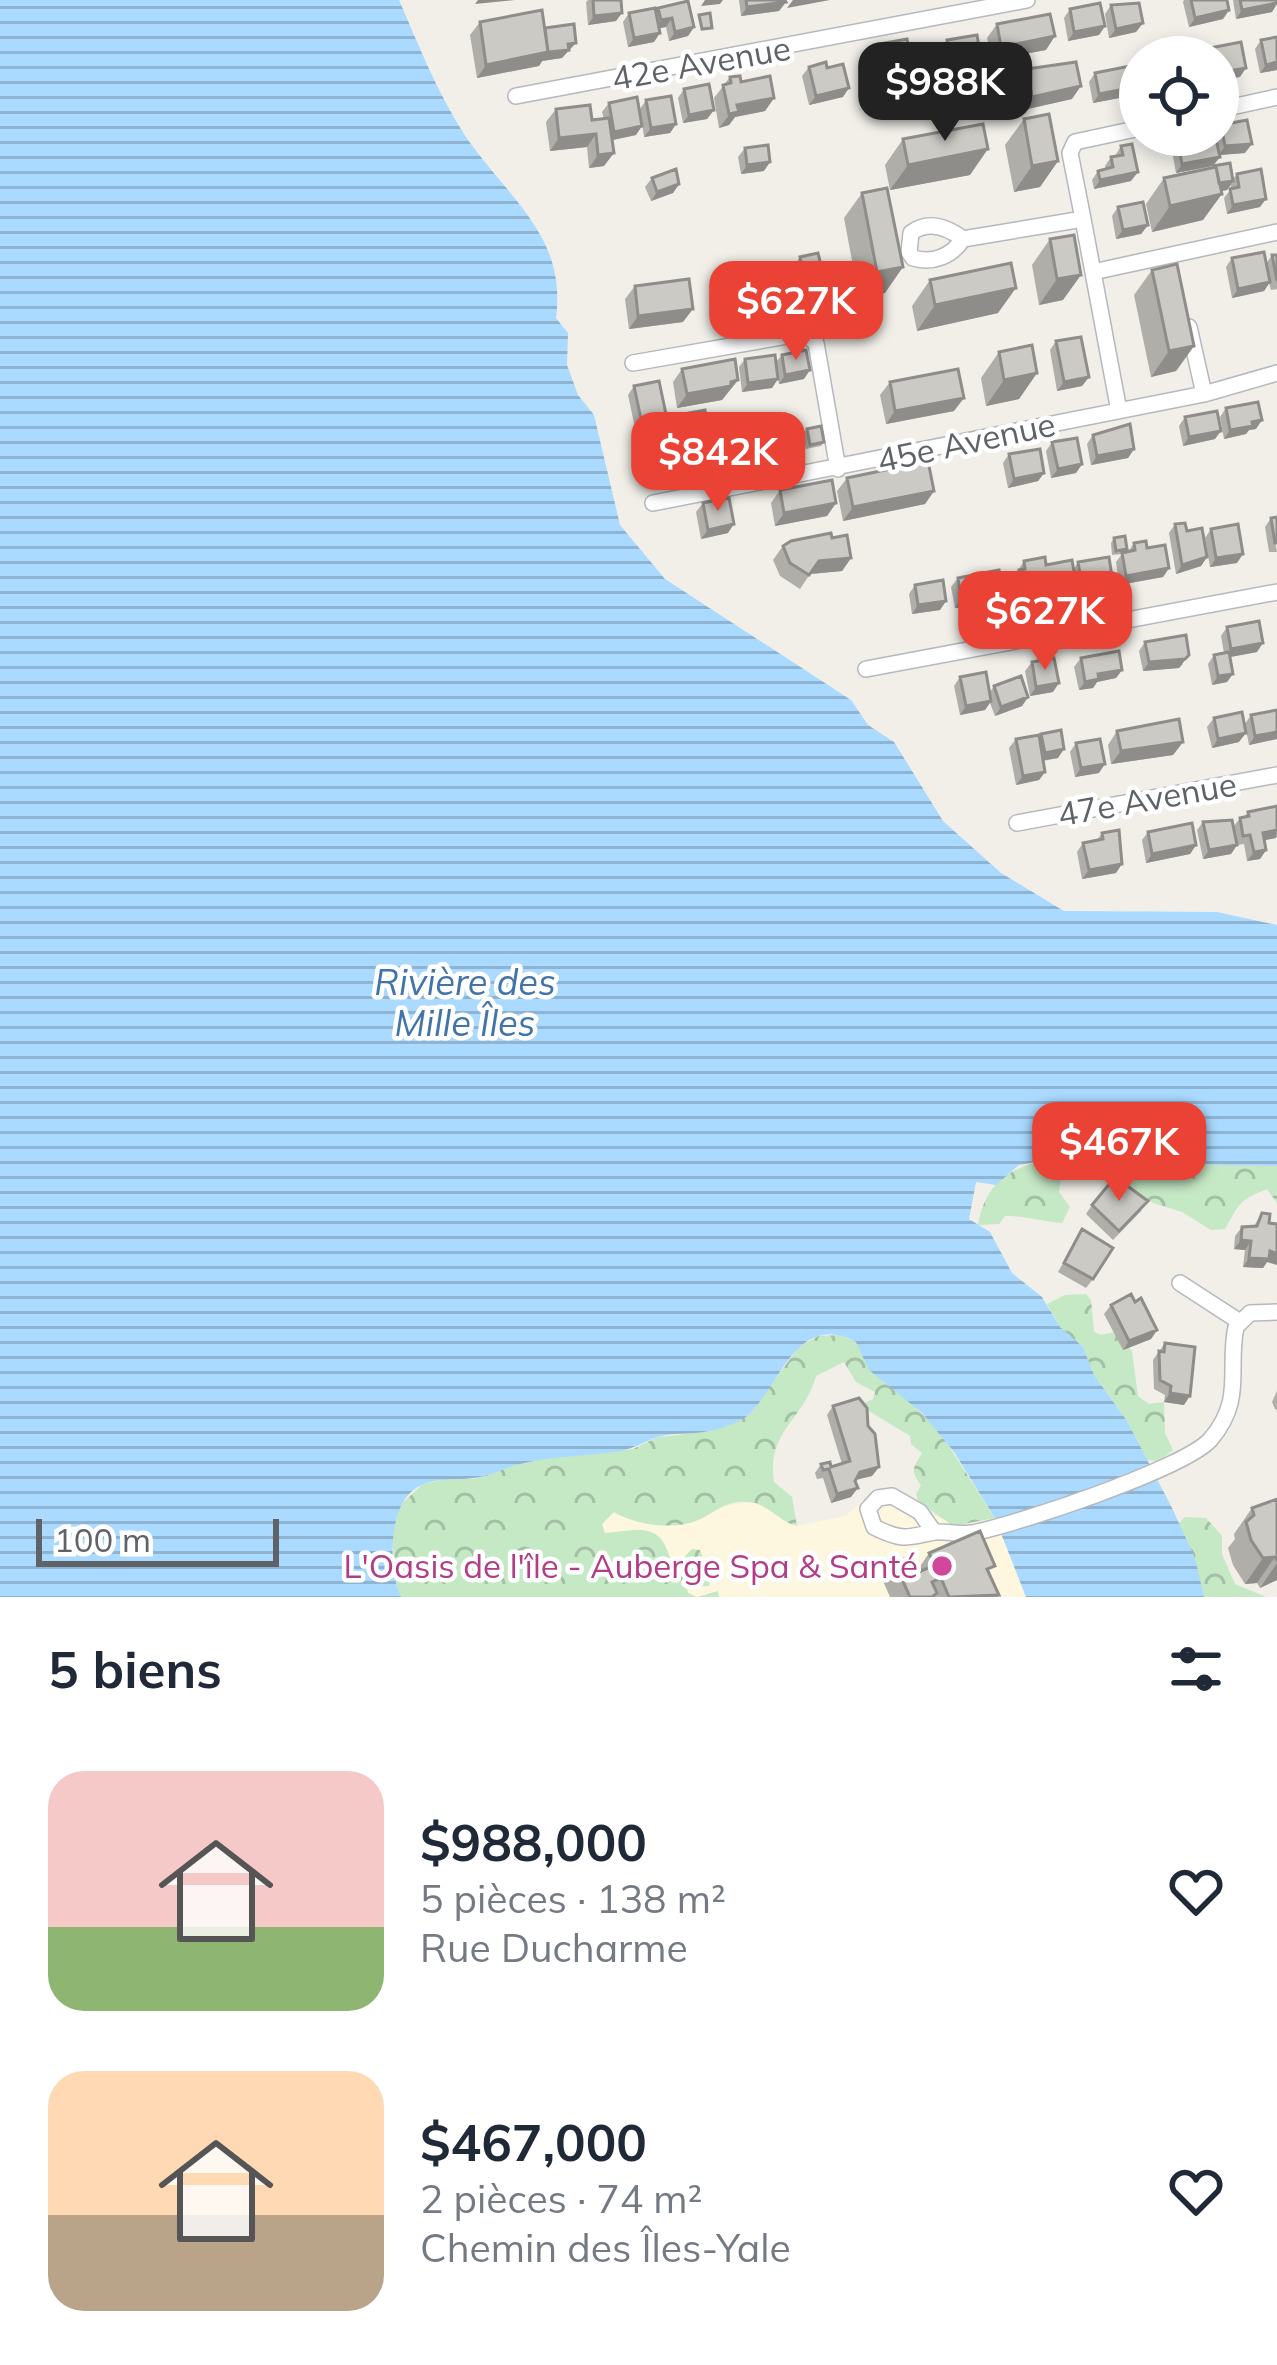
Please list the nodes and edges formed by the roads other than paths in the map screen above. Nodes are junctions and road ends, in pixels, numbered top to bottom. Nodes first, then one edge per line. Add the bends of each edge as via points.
1 (1027, 0) edge
2 (517, 95) dead end
3 (1277, 97) edge
4 (1239, 105) edge
5 (1119, 133) edge
6 (1083, 219) junction
7 (1277, 232) edge
8 (963, 239) dead end
9 (1173, 254) junction
10 (1093, 272) junction
11 (1178, 277) edge
12 (1183, 300) edge
13 (633, 363) dead end
14 (1277, 374) edge
15 (1204, 394) junction
16 (1120, 411) junction
17 (838, 469) junction
18 (653, 503) dead end
19 (1277, 592) edge
20 (866, 669) dead end
21 (1277, 776) edge
22 (1017, 824) dead end
23 (1180, 1283) dead end
24 (1277, 1312) edge
25 (1240, 1322) junction
26 (934, 1532) dead end

1 - 2 street, 42e Avenue
3 - 4 street
5 - 6 street via 1075,142 1070,153
6 - 8 street
6 - 10 street
7 - 9 street
9 - 10 street
9 - 11 street
10 - 16 street
12 - 15 street
13 - 17 street via 804,333 815,343
14 - 15 street, 45e Avenue
15 - 16 street, 45e Avenue
16 - 17 street, 45e Avenue
17 - 18 street, 45e Avenue
19 - 20 street
21 - 22 street, 47e Avenue
23 - 25 street
24 - 25 street via 1256,1311
25 - 26 street via 1234,1388 1218,1428 1192,1455 994,1527

